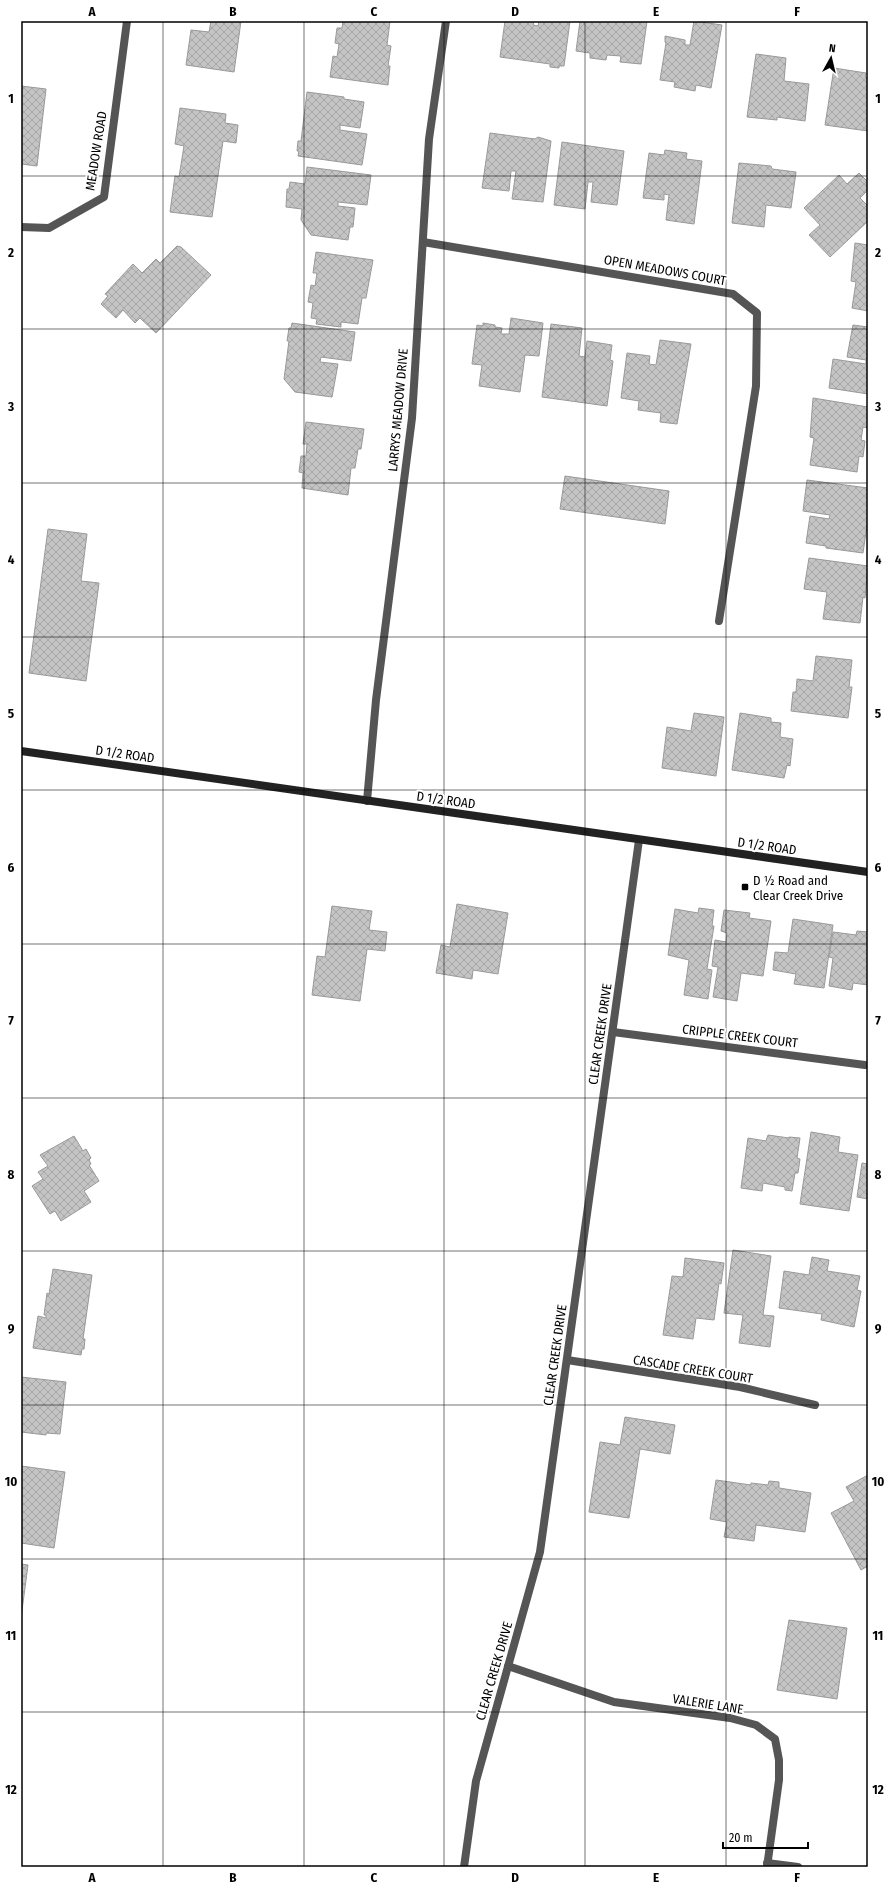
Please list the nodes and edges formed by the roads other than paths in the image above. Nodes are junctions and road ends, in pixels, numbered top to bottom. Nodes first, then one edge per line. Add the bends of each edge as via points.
1 (127, 21) edge
2 (446, 21) edge
3 (21, 227) edge
4 (423, 242) junction
5 (719, 621) dead end
6 (21, 751) edge
7 (368, 801) junction
8 (639, 840) junction
9 (868, 872) edge
10 (613, 1032) junction
11 (864, 1064) dead end
12 (567, 1360) junction
13 (815, 1405) dead end
14 (508, 1666) junction
15 (767, 1865) edge
16 (464, 1867) edge
17 (798, 1867) edge

1 - 3 street, MEADOW ROAD via 104,197 49,228
2 - 4 street, LARRYS MEADOW DRIVE via 429,139
4 - 5 street, OPEN MEADOWS COURT via 733,294 757,313 756,386
4 - 7 street, LARRYS MEADOW DRIVE via 412,418 376,700
6 - 7 main road, D 1/2 ROAD
7 - 8 main road, D 1/2 ROAD
8 - 9 main road, D 1/2 ROAD
8 - 10 street, CLEAR CREEK DRIVE
10 - 11 street, CRIPPLE CREEK COURT
10 - 12 street, CLEAR CREEK DRIVE
12 - 13 street, CASCADE CREEK COURT via 740,1388
12 - 14 street, CLEAR CREEK DRIVE via 540,1552
14 - 15 street, VALERIE LANE via 614,1702 730,1718 756,1725 775,1739 780,1760 779,1780
14 - 16 street, CLEAR CREEK DRIVE via 476,1780
15 - 17 street

